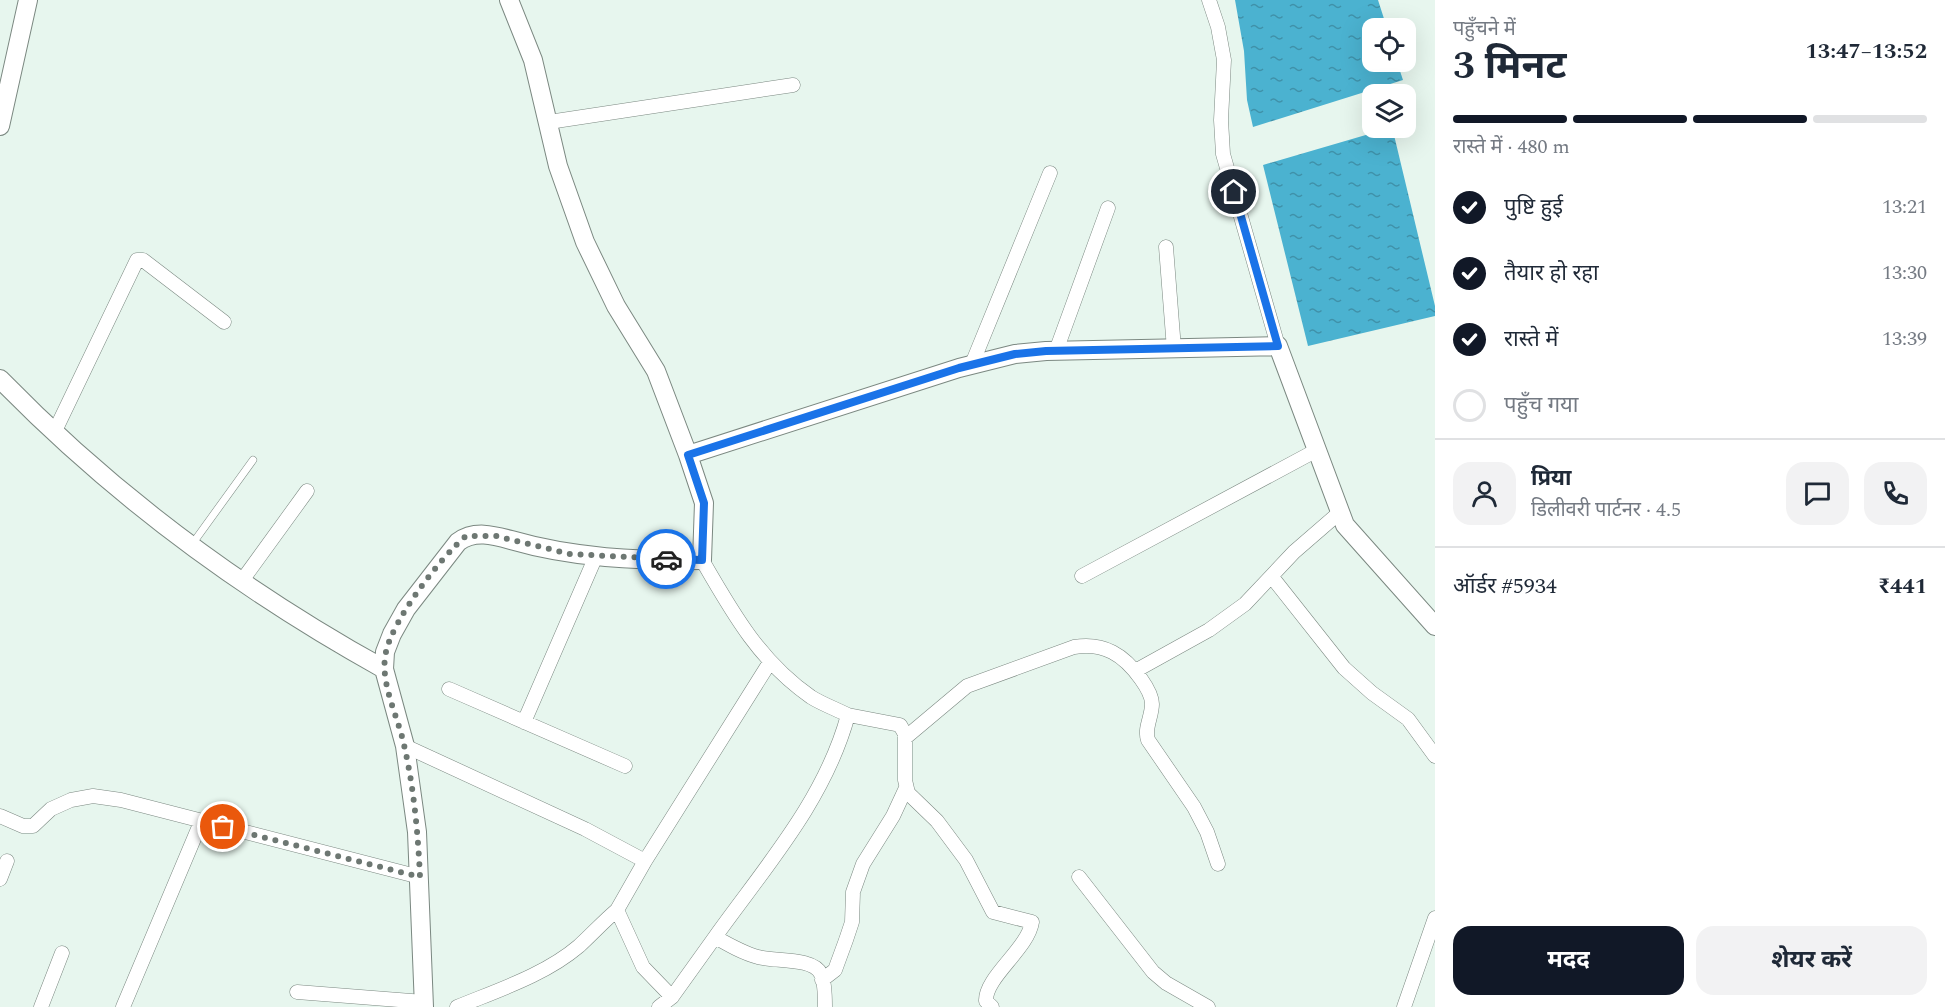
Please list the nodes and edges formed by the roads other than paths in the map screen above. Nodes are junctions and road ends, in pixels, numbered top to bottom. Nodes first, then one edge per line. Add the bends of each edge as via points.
1 (28, 0) edge
2 (509, 0) edge
3 (1209, 0) edge
4 (793, 86) dead end
5 (549, 122) junction
6 (0, 126) edge
7 (1050, 173) dead end
8 (1108, 208) dead end
9 (1166, 247) dead end
10 (224, 322) dead end
11 (1278, 346) junction
12 (1174, 349) junction
13 (1056, 351) junction
14 (972, 364) junction
15 (0, 379) edge
16 (54, 433) junction
17 (1317, 450) junction
18 (688, 455) junction
19 (253, 460) dead end
20 (306, 491) dead end
21 (1339, 513) junction
22 (191, 546) junction
23 (596, 556) junction
24 (702, 560) junction
25 (1082, 576) dead end
26 (1272, 577) junction
27 (241, 582) junction
28 (1435, 626) edge
29 (770, 662) junction
30 (384, 669) junction
31 (1135, 671) junction
32 (449, 689) dead end
33 (849, 715) junction
34 (524, 722) junction
35 (905, 738) junction
36 (405, 746) junction
37 (1435, 756) edge
38 (625, 766) dead end
39 (906, 788) junction
40 (0, 816) edge
41 (201, 822) junction
42 (7, 861) dead end
43 (645, 861) junction
44 (1218, 864) dead end
45 (420, 877) junction
46 (1079, 877) dead end
47 (0, 879) edge
48 (616, 910) junction
49 (1435, 918) edge
50 (715, 937) junction
51 (62, 953) dead end
52 (822, 980) junction
53 (297, 992) dead end
54 (672, 997) junction
55 (424, 1005) edge
56 (41, 1007) edge
57 (123, 1007) edge
58 (457, 1007) edge
59 (659, 1007) edge
60 (825, 1007) edge
61 (992, 1007) edge
62 (1208, 1007) edge
63 (1404, 1007) edge

1 - 6 street
2 - 5 street via 533,60
3 - 11 street via 1223,52 1223,154
4 - 5 street
5 - 18 street via 558,166 585,242 616,306 656,371
7 - 14 street
8 - 13 street
9 - 12 street
10 - 16 street via 143,260 137,260
11 - 12 street
11 - 17 street
12 - 13 street
13 - 14 street via 1015,354
14 - 18 street
15 - 16 street
16 - 22 street
17 - 21 street
17 - 25 street
18 - 24 street via 704,503
19 - 22 lane
20 - 27 street
21 - 26 street via 1309,537
21 - 28 street via 1356,541
22 - 27 street
23 - 24 street
23 - 30 street via 537,548 496,536 466,536 406,609 392,634
23 - 34 street
24 - 29 street via 743,631
26 - 31 street via 1245,604 1209,630
26 - 37 street via 1344,668 1408,719
27 - 30 street via 297,620
29 - 33 street via 812,697
29 - 43 street
30 - 36 street
31 - 35 street via 1105,648 1074,647 967,686
31 - 44 street via 1151,697 1148,740 1194,807
32 - 34 street
33 - 35 street via 896,722 903,728
33 - 50 street via 824,780
34 - 38 street
35 - 39 street
36 - 43 street
36 - 45 street
39 - 52 street via 863,864 853,892 852,922 846,940 835,969
39 - 61 street via 966,860 993,912 1032,922 1007,967 989,988 986,1001
40 - 41 street via 33,826 57,805 93,796
41 - 45 street
41 - 57 street
42 - 47 street
43 - 48 street
45 - 55 street
46 - 62 street via 1154,972
48 - 54 street via 643,967
48 - 58 street via 578,947 552,964
49 - 63 street
50 - 52 street via 760,958 808,964 821,973
50 - 54 street
51 - 56 street
52 - 60 street
53 - 55 street
54 - 59 street

